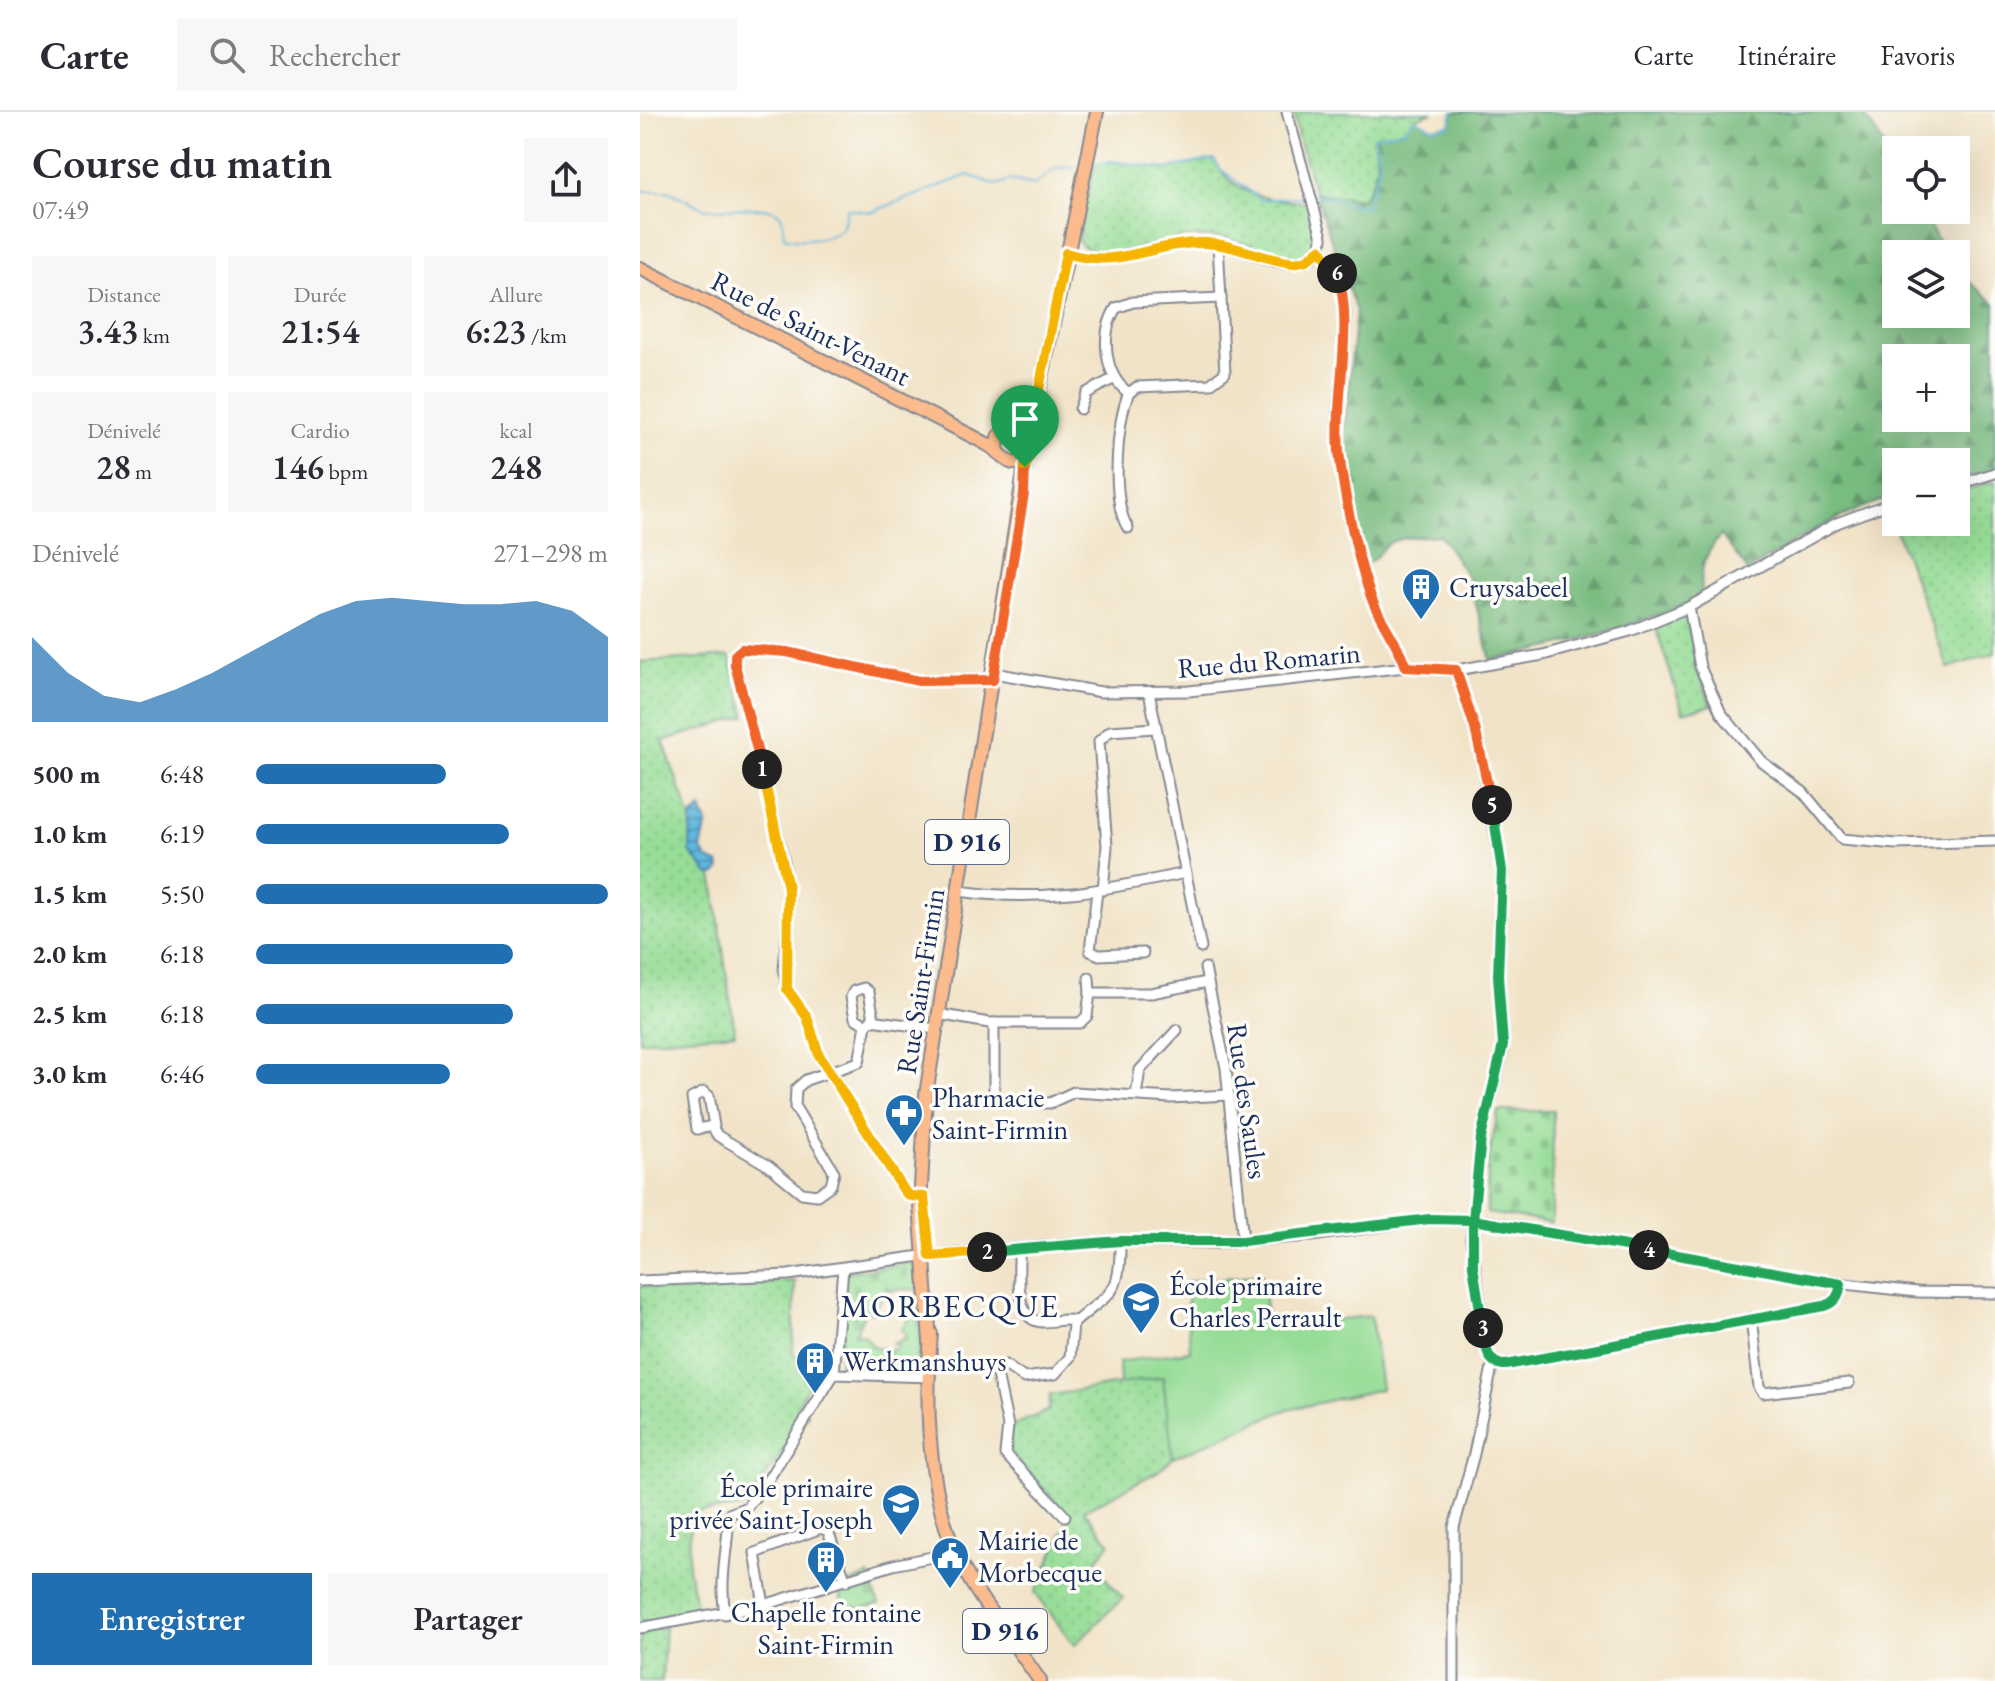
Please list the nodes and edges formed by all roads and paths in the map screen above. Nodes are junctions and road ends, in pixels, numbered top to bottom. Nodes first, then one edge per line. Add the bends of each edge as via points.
1 (1097, 112) edge
2 (1287, 112) edge
3 (1218, 244) junction
4 (1320, 249) junction
5 (1066, 253) junction
6 (640, 268) edge
7 (1221, 298) junction
8 (1113, 379) junction
9 (1040, 385) junction
10 (1129, 393) junction
11 (1080, 409) dead end
12 (1015, 427) junction
13 (960, 430) junction
14 (1001, 434) junction
15 (1030, 435) junction
16 (997, 452) junction
17 (1026, 459) junction
18 (1009, 463) junction
19 (1995, 473) edge
20 (1970, 481) edge
21 (1021, 506) junction
22 (1882, 506) edge
23 (1128, 528) dead end
24 (1689, 607) junction
25 (1406, 667) junction
26 (1456, 670) junction
27 (994, 677) junction
28 (1149, 692) junction
29 (1155, 728) junction
30 (1995, 841) edge
31 (1186, 873) junction
32 (959, 891) junction
33 (1100, 891) junction
34 (1201, 948) dead end
35 (1143, 953) dead end
36 (1205, 968) dead end
37 (1089, 978) dead end
38 (1207, 982) junction
39 (1090, 993) junction
40 (938, 1014) junction
41 (994, 1023) junction
42 (936, 1029) junction
43 (1177, 1030) dead end
44 (831, 1072) junction
45 (1136, 1095) junction
46 (1229, 1095) junction
47 (711, 1126) dead end
48 (922, 1197) junction
49 (1473, 1220) junction
50 (1120, 1241) junction
51 (1243, 1241) junction
52 (1019, 1250) junction
53 (927, 1256) junction
54 (843, 1268) junction
55 (640, 1281) edge
56 (1841, 1284) junction
57 (1995, 1293) edge
58 (1751, 1318) junction
59 (1075, 1321) junction
60 (1493, 1362) junction
61 (834, 1374) junction
62 (930, 1377) junction
63 (1849, 1383) dead end
64 (1065, 1516) dead end
65 (956, 1552) junction
66 (846, 1581) junction
67 (764, 1605) junction
68 (725, 1614) junction
69 (640, 1628) edge
70 (1040, 1681) edge
71 (1454, 1681) edge

1 - 5 main road
2 - 4 street via 1322,237
3 - 4 street via 1294,263
3 - 5 street via 1187,244 1102,261
3 - 7 street
4 - 25 street via 1335,269 1344,299 1337,408 1342,474 1369,593
5 - 9 main road
6 - 13 main road, Rue de Saint-Venant
7 - 8 street via 1119,306 1112,315 1107,345
7 - 10 street via 1222,378 1210,384 1137,387
8 - 10 street
8 - 11 street via 1086,393
9 - 12 main road
9 - 15 main road
10 - 23 street via 1118,446 1121,515
12 - 14 main road
12 - 15 main road
13 - 14 main road, Rue de Saint-Venant
13 - 16 main road, Rue de Saint-Venant
14 - 16 main road
15 - 17 main road via 1033,449
16 - 18 main road
17 - 18 main road
17 - 21 main road, Rue Saint-Firmin / D 916
18 - 21 main road, Rue Saint-Firmin / D 916
19 - 20 street
21 - 27 main road, Rue Saint-Firmin / D 916
22 - 24 street, Rue du Romarin via 1837,523
24 - 26 street, Rue du Romarin via 1576,647
24 - 30 street via 1700,667 1721,713 1765,765 1806,796 1839,837 1861,843
25 - 26 street, Rue du Romarin
25 - 28 street, Rue du Romarin via 1213,690
26 - 49 street via 1477,735 1502,871 1498,976 1503,1051 1481,1138
27 - 28 street, Rue du Romarin via 1089,691
27 - 32 main road, Rue Saint-Firmin / D 916
27 - 44 street, Rue du Romarin via 913,681 767,649 735,655 785,867 786,985
28 - 29 street
29 - 31 street
29 - 33 street via 1110,731 1099,741 1107,846
31 - 33 street
31 - 34 street
32 - 33 street via 1024,897
32 - 40 main road, Rue Saint-Firmin / D 916
33 - 35 street via 1090,951
36 - 38 street, Rue des Saules
37 - 39 street
38 - 39 street via 1151,993
38 - 46 street, Rue des Saules
39 - 41 street via 1082,1022
40 - 41 street
40 - 42 main road, Rue Saint-Firmin / D 916
41 - 45 street via 994,1093 1001,1102 1050,1103 1074,1092
42 - 44 street via 870,1022 861,1060
42 - 48 main road, Rue Saint-Firmin / D 916 via 925,1104
43 - 45 street via 1141,1068
44 - 47 street via 802,1082 793,1096 833,1169 833,1182 817,1195 802,1193
44 - 48 street via 905,1192
45 - 46 street
46 - 51 street, Rue des Saules
48 - 53 main road, Rue Saint-Firmin / D 916
49 - 51 street via 1430,1219
49 - 56 street
49 - 60 street via 1473,1272
50 - 51 street
50 - 52 street
50 - 59 street via 1120,1272 1113,1290
52 - 53 street
52 - 59 street via 1020,1296 1027,1313 1040,1322
53 - 54 street
53 - 62 main road, D 916
54 - 55 street
54 - 61 street
56 - 57 street
56 - 58 street via 1837,1298 1828,1304
58 - 60 street via 1506,1365
58 - 63 street via 1763,1393
59 - 64 street via 1070,1357 1055,1374 1027,1378 1006,1365 997,1367 1008,1457
60 - 71 street via 1454,1527
61 - 62 street
61 - 68 street via 766,1483 747,1507 729,1514
62 - 65 main road, D 916 via 932,1459
65 - 66 street
65 - 70 main road, D 916
66 - 67 street
66 - 67 street via 828,1531 821,1528 755,1553
67 - 68 street
68 - 69 street

